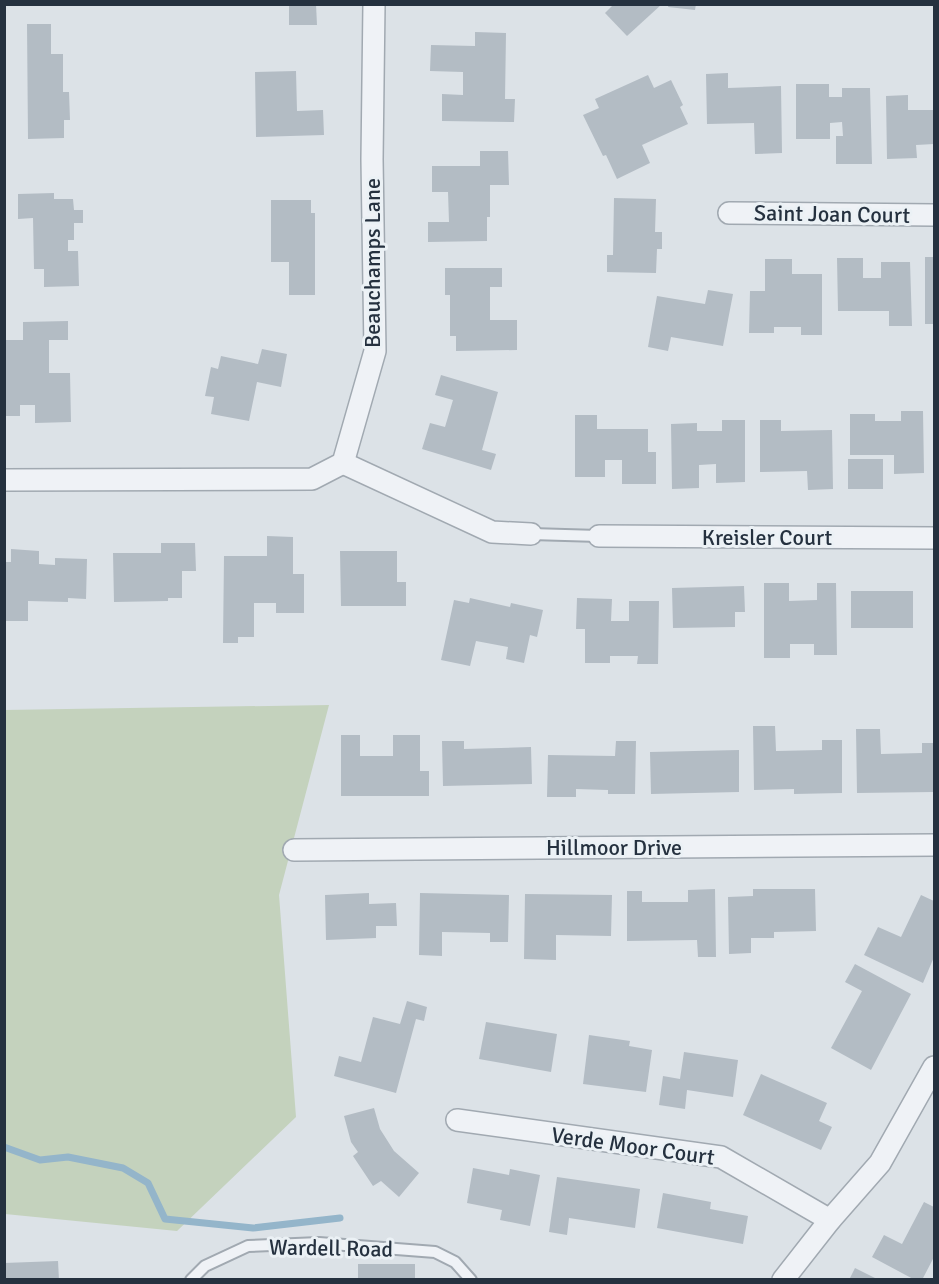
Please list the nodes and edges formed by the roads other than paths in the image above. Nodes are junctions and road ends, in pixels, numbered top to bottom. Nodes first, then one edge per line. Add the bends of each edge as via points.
1 (374, 4) edge
2 (729, 213) dead end
3 (934, 215) edge
4 (343, 463) junction
5 (4, 480) edge
6 (531, 534) joint
7 (599, 536) joint
8 (934, 538) edge
9 (934, 845) edge
10 (294, 850) dead end
11 (934, 1067) edge
12 (457, 1120) dead end
13 (830, 1220) junction
14 (191, 1280) edge
15 (471, 1280) edge
16 (783, 1280) edge

1 - 4 street, Beauchamps Lane via 375,351
2 - 3 street, Saint Joan Court
4 - 5 street via 312,479
4 - 6 street via 492,532
6 - 7 lane
7 - 8 street, Kreisler Court
9 - 10 street, Hillmoor Drive
11 - 13 street via 880,1163
12 - 13 street, Verde Moor Court via 721,1157
13 - 16 street
14 - 15 lane, Wardell Road via 205,1266 248,1246 319,1243 435,1252 455,1262

